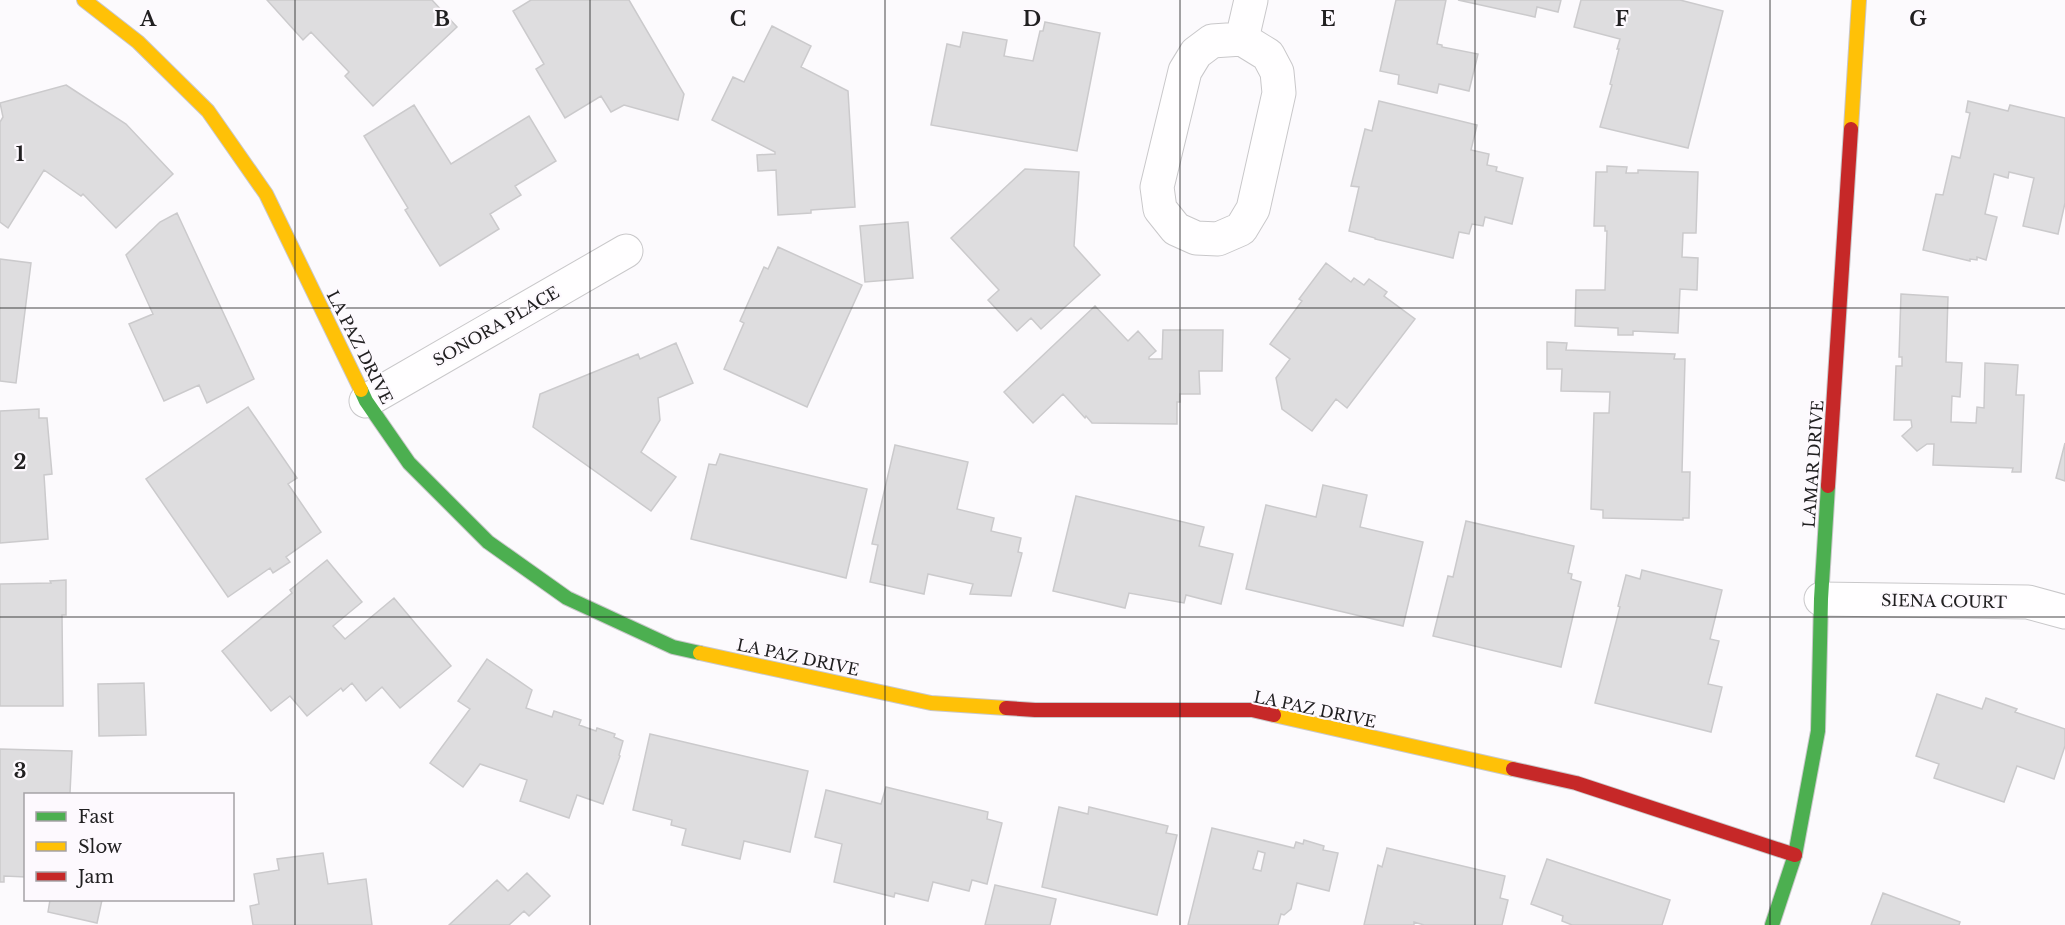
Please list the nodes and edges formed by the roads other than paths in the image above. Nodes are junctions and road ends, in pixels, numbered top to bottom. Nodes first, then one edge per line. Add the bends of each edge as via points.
1 (84, 0) edge
2 (1251, 0) edge
3 (1858, 0) edge
4 (1242, 39) junction
5 (626, 251) dead end
6 (366, 401) junction
7 (1821, 599) junction
8 (2065, 612) edge
9 (1795, 855) junction
10 (1772, 925) edge

1 - 6 street, LA PAZ DRIVE via 138,42 215,120 266,194
2 - 4 street
3 - 7 street, LAMAR DRIVE
4 - 4 street via 1212,41 1196,53 1185,71 1157,187 1160,209 1176,229 1196,238 1218,239 1240,229 1256,198 1280,93 1277,72 1268,55
5 - 6 street, SONORA PLACE
6 - 9 street, LA PAZ DRIVE via 409,463 488,542 567,598 673,646 931,703 1035,710 1252,710 1576,783
7 - 8 street, SIENA COURT via 2028,602
7 - 9 street, LAMAR DRIVE via 1818,731
9 - 10 street, LAMAR DRIVE

